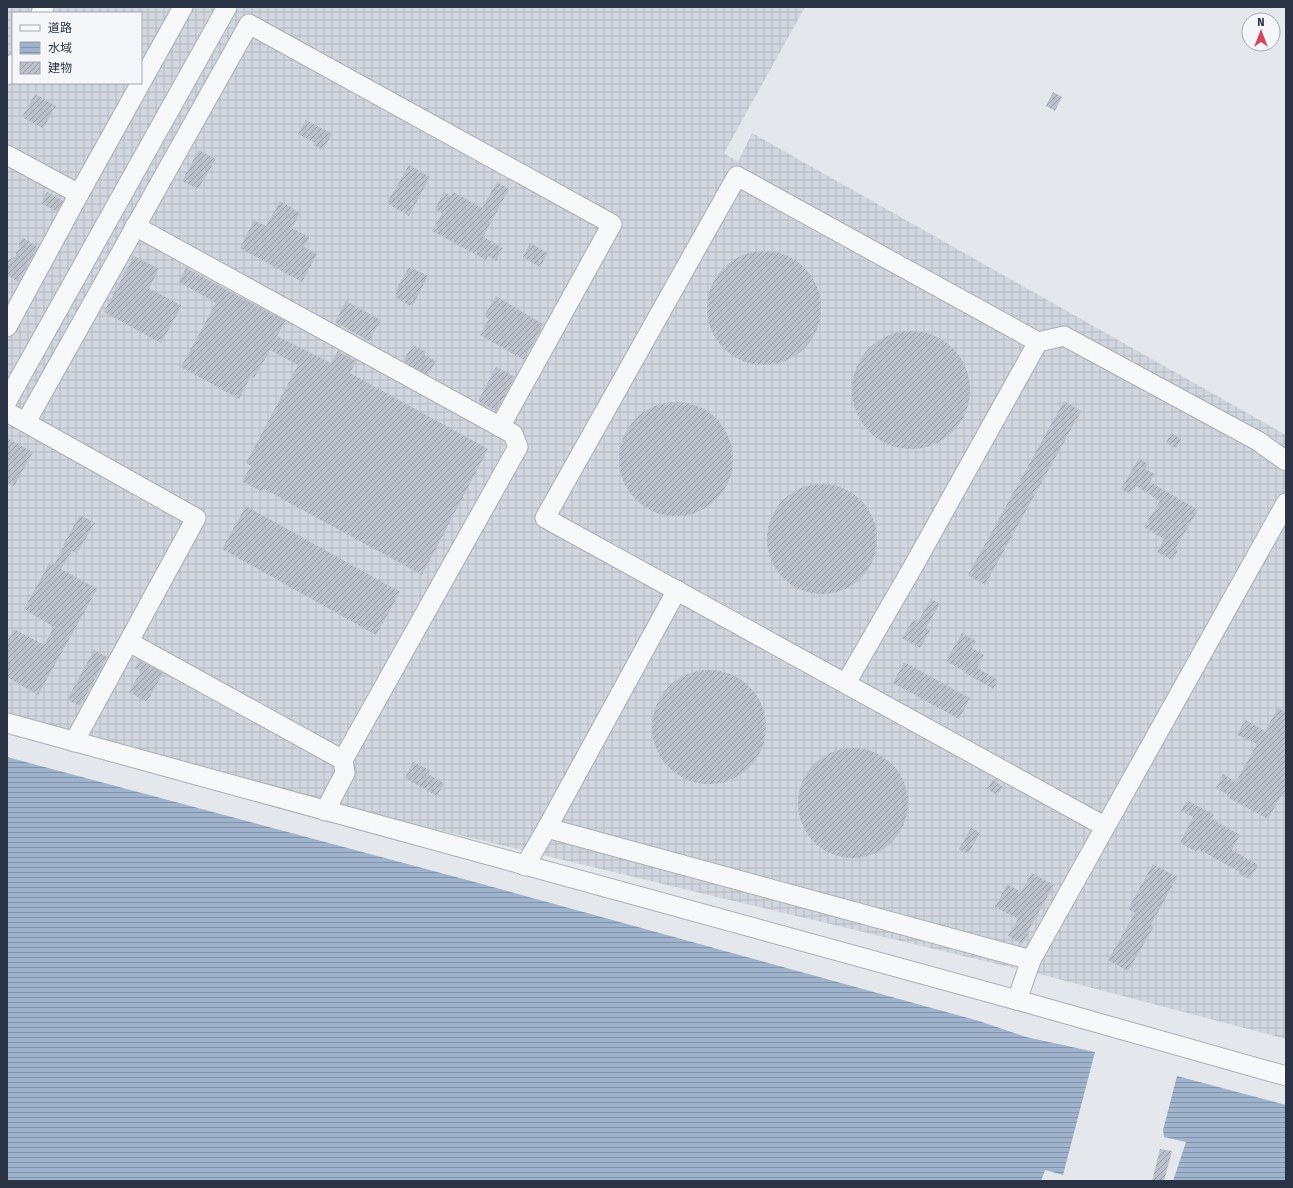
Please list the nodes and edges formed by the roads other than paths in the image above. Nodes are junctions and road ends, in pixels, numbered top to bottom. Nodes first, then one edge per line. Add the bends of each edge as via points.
1 (183, 7) edge
2 (226, 9) edge
3 (249, 24) junction
4 (12, 66) edge
5 (7, 75) edge
6 (142, 81) edge
7 (140, 84) edge
8 (7, 155) edge
9 (79, 194) junction
10 (135, 226) junction
11 (7, 327) edge
12 (1038, 342) junction
13 (7, 401) edge
14 (7, 412) edge
15 (26, 422) junction
16 (500, 427) junction
17 (1286, 461) edge
18 (1286, 503) edge
19 (677, 590) junction
20 (129, 642) junction
21 (846, 683) junction
22 (7, 723) edge
23 (74, 742) junction
24 (343, 760) junction
25 (325, 811) junction
26 (1104, 826) junction
27 (547, 828) junction
28 (525, 866) junction
29 (1031, 960) junction
30 (1017, 1000) junction
31 (1286, 1076) edge

1 - 6 lane
2 - 3 lane
2 - 13 lane
3 - 10 lane
3 - 16 lane via 612,224
4 - 5 lane
7 - 9 lane
8 - 9 lane
9 - 11 lane
10 - 15 lane
10 - 16 lane
12 - 17 lane via 1064,336 1258,441
12 - 19 lane via 737,176 545,518
12 - 21 lane
14 - 15 lane
15 - 20 lane via 196,518
16 - 24 lane via 513,434 518,447
18 - 26 lane
19 - 21 lane
19 - 27 lane
20 - 23 lane
20 - 24 lane
21 - 26 lane
22 - 23 lane
23 - 25 lane
24 - 25 lane via 345,773
25 - 28 lane
26 - 29 lane
27 - 28 lane
27 - 29 lane
28 - 30 lane
29 - 30 lane
30 - 31 lane

